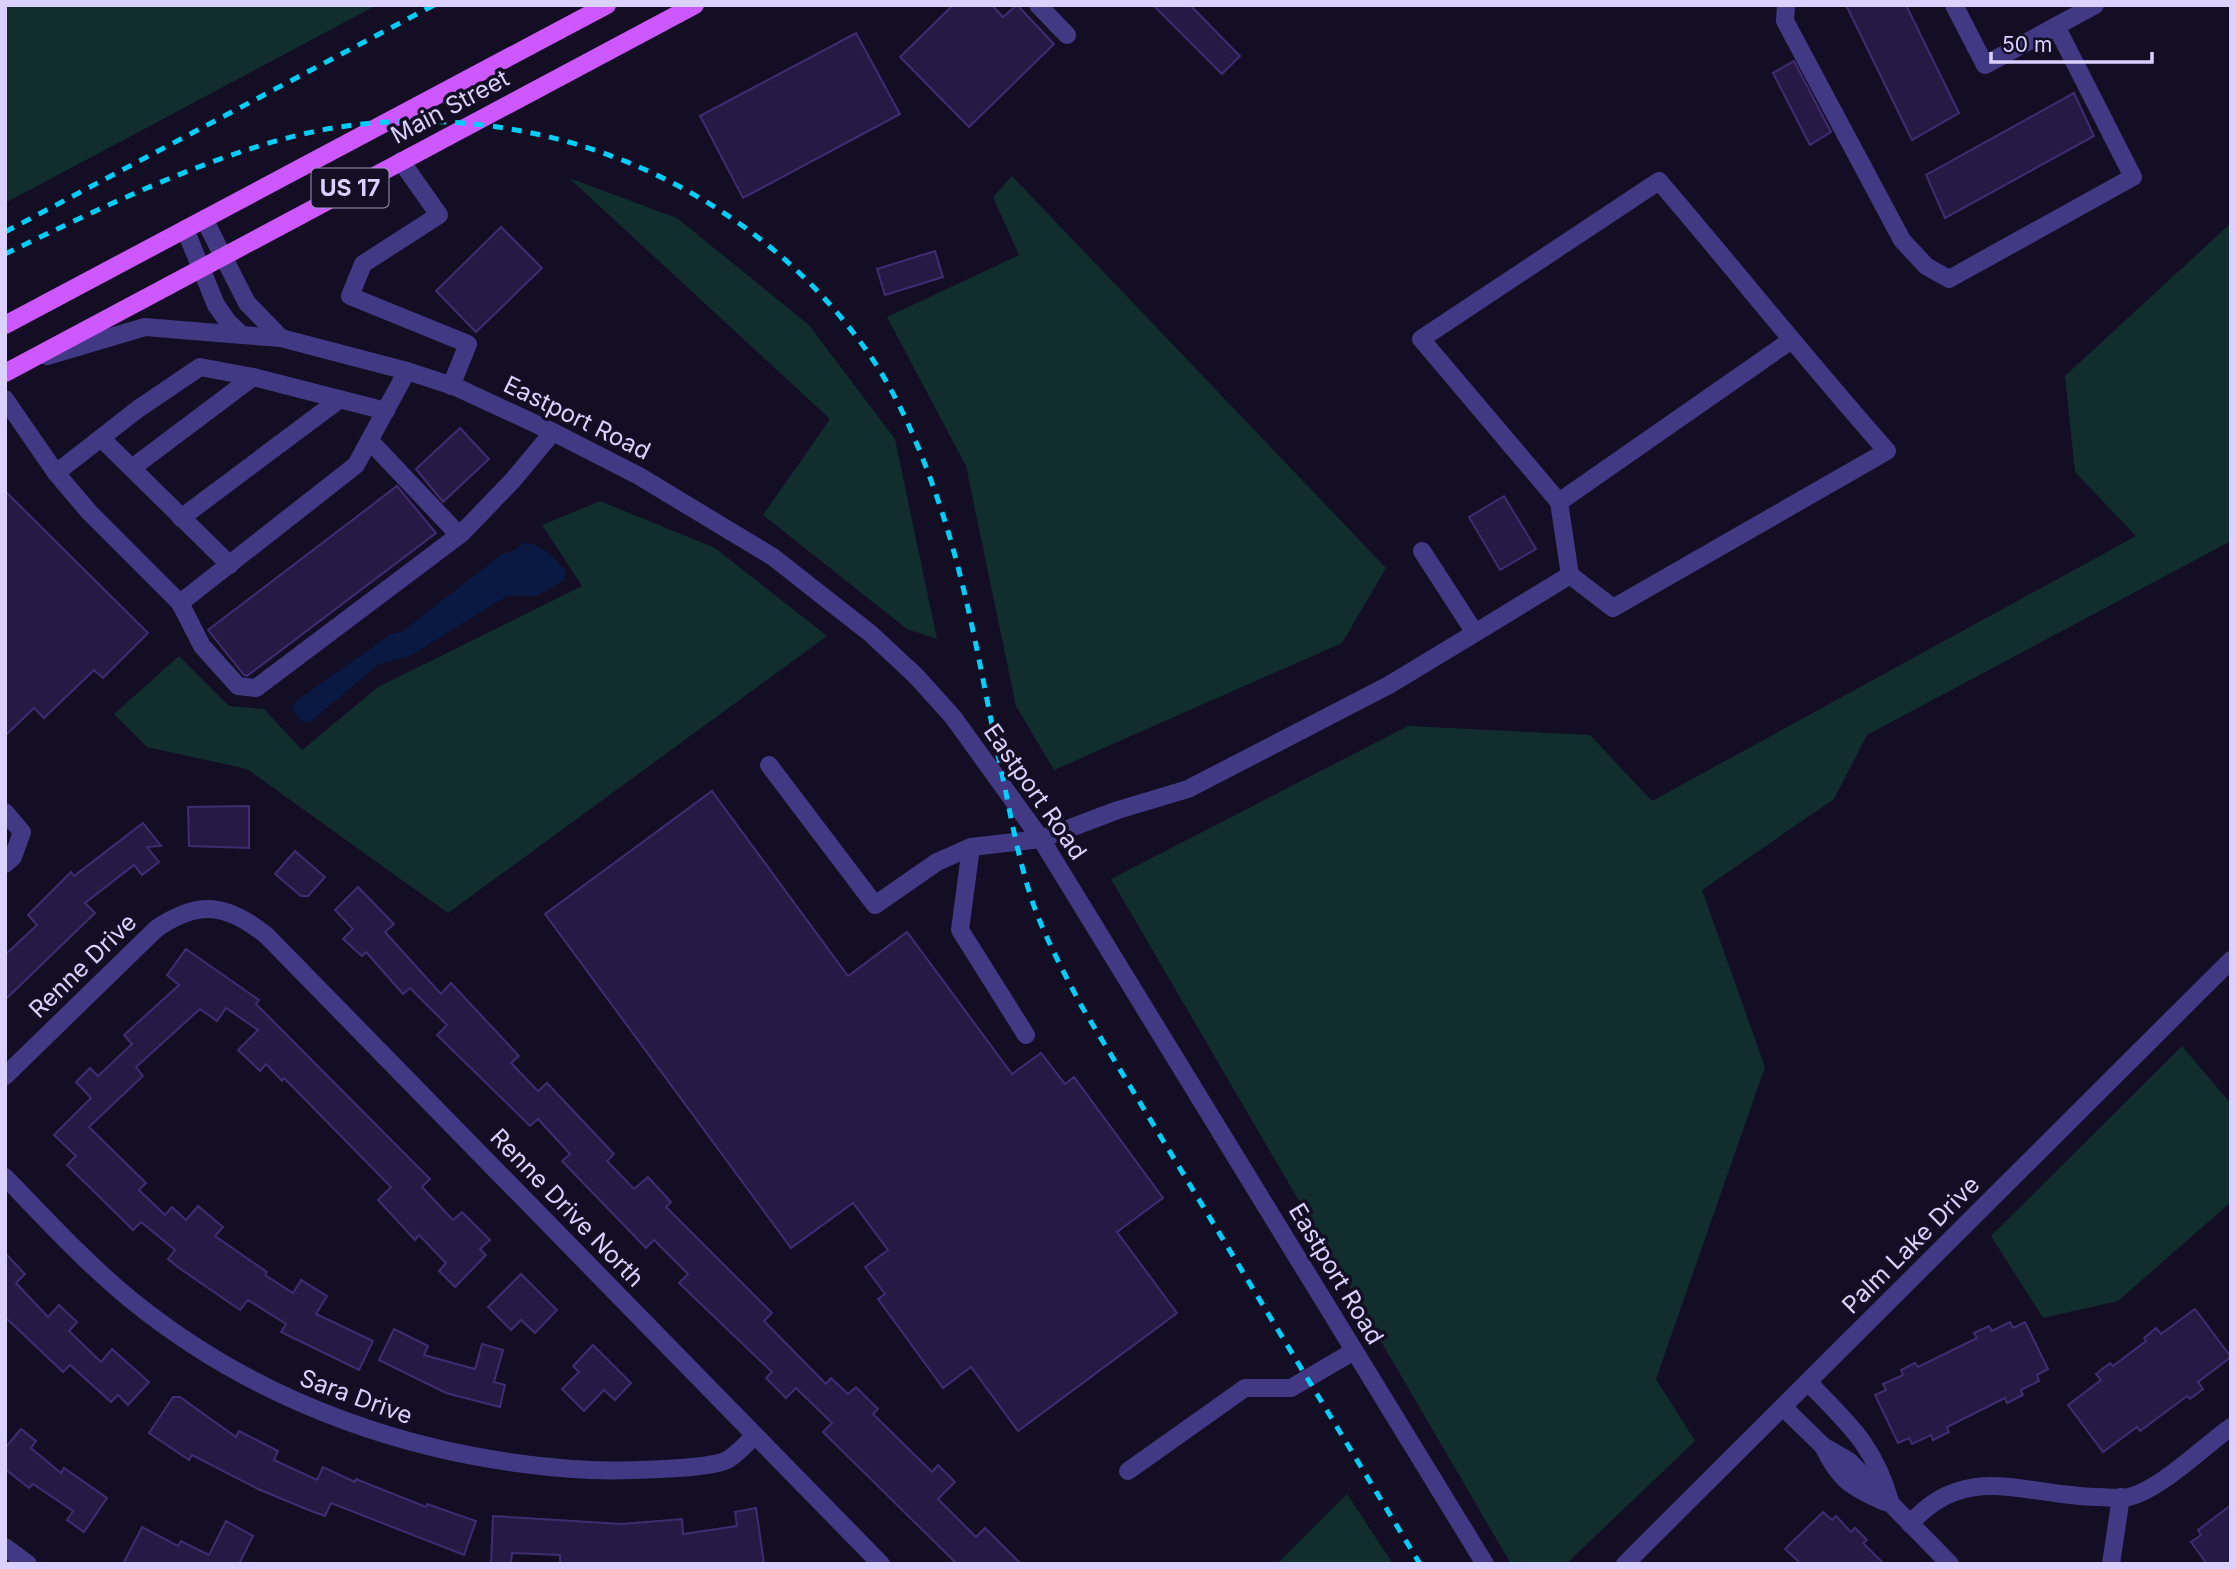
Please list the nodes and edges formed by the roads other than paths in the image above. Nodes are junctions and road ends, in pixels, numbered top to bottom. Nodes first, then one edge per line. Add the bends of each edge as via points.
1 (607, 5) edge
2 (695, 5) edge
3 (1038, 5) edge
4 (1786, 5) edge
5 (1954, 5) edge
6 (2095, 5) edge
7 (2056, 26) junction
8 (1067, 35) dead end
9 (401, 161) junction
10 (204, 219) junction
11 (184, 229) junction
12 (223, 256) junction
13 (199, 269) junction
14 (5, 325) edge
15 (242, 335) junction
16 (281, 338) junction
17 (1790, 341) junction
18 (27, 362) junction
19 (407, 371) junction
20 (5, 373) edge
21 (253, 377) junction
22 (451, 386) junction
23 (5, 398) edge
24 (340, 399) junction
25 (386, 411) junction
26 (553, 432) junction
27 (101, 438) junction
28 (370, 441) junction
29 (132, 468) junction
30 (56, 473) junction
31 (1559, 502) junction
32 (181, 518) junction
33 (459, 535) junction
34 (1422, 551) dead end
35 (230, 565) junction
36 (1570, 575) junction
37 (180, 604) junction
38 (1475, 633) junction
39 (769, 765) dead end
40 (5, 813) edge
41 (1041, 839) junction
42 (971, 847) junction
43 (5, 864) edge
44 (205, 908) joint
45 (2231, 960) edge
46 (1026, 1035) dead end
47 (5, 1076) edge
48 (5, 1177) edge
49 (1354, 1351) junction
50 (1808, 1382) junction
51 (1783, 1407) junction
52 (2231, 1427) edge
53 (755, 1436) junction
54 (1128, 1471) dead end
55 (2121, 1497) junction
56 (1891, 1504) junction
57 (1910, 1524) junction
58 (5, 1547) edge
59 (28, 1564) edge
60 (881, 1564) edge
61 (1485, 1564) edge
62 (1625, 1564) edge
63 (1950, 1564) edge
64 (2111, 1564) edge

1 - 10 main road, Main Street / US 17
2 - 9 main road, Main Street / US 17
3 - 8 street
4 - 7 street via 1785,21 1902,240 1926,266 1949,279 2133,177
5 - 7 street via 1985,65
6 - 7 street
9 - 12 main road, Main Street / US 17
9 - 22 street via 439,215 363,264 350,296 468,344
10 - 11 main road, Main Street / US 17
10 - 12 street
11 - 13 street
11 - 14 main road, Main Street / US 17
12 - 13 main road, Main Street / US 17
12 - 16 street via 247,303
13 - 15 street via 216,305
13 - 18 main road, Main Street / US 17
15 - 16 street, Eastport Road
15 - 18 street, Eastport Road via 145,327
16 - 19 street, Eastport Road
17 - 31 street
17 - 31 street via 1659,181 1421,340
17 - 36 street via 1887,451 1613,608
18 - 20 main road, Main Street / US 17
19 - 22 street, Eastport Road
19 - 25 street
21 - 24 street
21 - 27 street via 200,367
21 - 29 street
22 - 26 street, Eastport Road
23 - 30 street
24 - 25 street
24 - 32 street
25 - 28 street
26 - 33 street
26 - 41 street, Eastport Road via 712,517 773,557 871,634 953,717
27 - 29 street
27 - 30 street
28 - 33 street
28 - 35 street via 356,465
29 - 32 street
30 - 37 street
31 - 36 street
32 - 35 street
33 - 37 street via 256,688 238,686 202,646
34 - 38 street
35 - 37 street
36 - 38 street
38 - 41 street via 1389,685 1188,789
39 - 42 street via 875,905 937,862
40 - 43 street via 22,832 13,857
41 - 42 street
41 - 49 street, Eastport Road
42 - 46 street via 960,930
44 - 47 street, Renne Drive via 173,917 156,929
44 - 53 street, Renne Drive North via 236,915 267,936
45 - 50 street, Palm Lake Drive
48 - 53 street, Sara Drive via 80,1255 179,1336 286,1398 346,1423 475,1458 608,1471 726,1461
49 - 54 street via 1291,1388 1245,1388
49 - 61 street, Eastport Road
50 - 51 street, Palm Lake Drive
50 - 56 street via 1868,1447
51 - 56 street via 1823,1446 1834,1470 1854,1489
51 - 62 street, Palm Lake Drive
52 - 55 street via 2150,1488
53 - 60 street, Renne Drive North
55 - 57 street via 2068,1496 1992,1483 1962,1488 1938,1499
55 - 64 street
56 - 57 street
57 - 63 street
58 - 59 street

